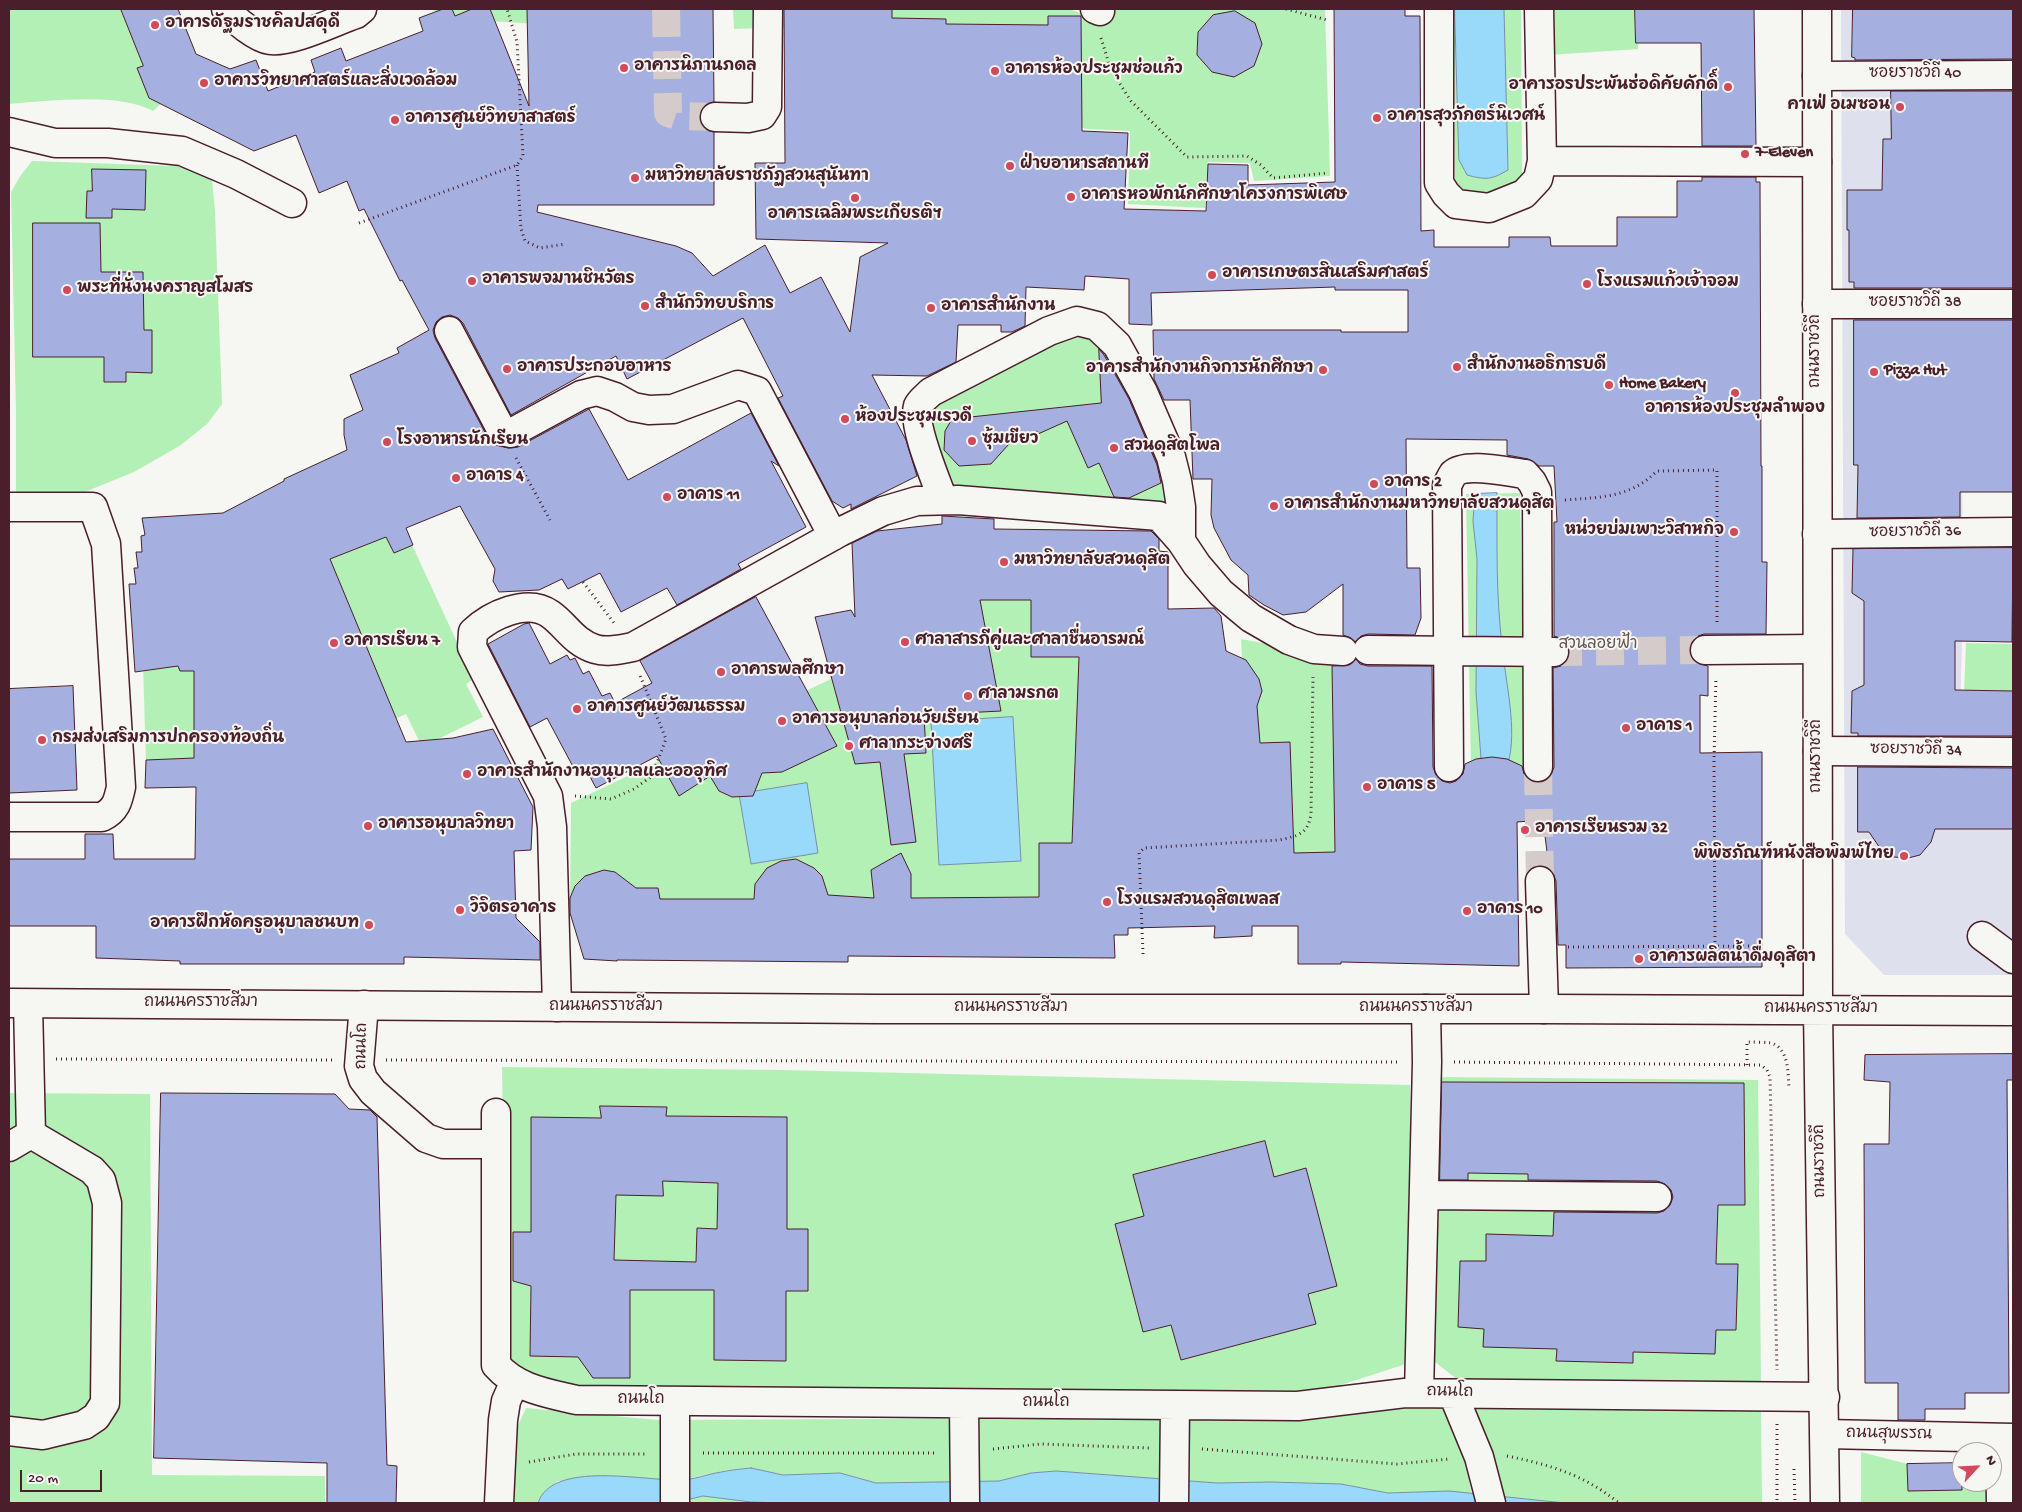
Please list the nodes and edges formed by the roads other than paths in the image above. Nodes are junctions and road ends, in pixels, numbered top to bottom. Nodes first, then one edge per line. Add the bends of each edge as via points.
1 (226, 9) edge
2 (362, 9) edge
3 (768, 9) edge
4 (1439, 9) edge
5 (1539, 9) edge
6 (1817, 9) edge
7 (2013, 75) edge
8 (1817, 76) junction
9 (715, 117) tunnel mouth
10 (9, 132) edge
11 (1542, 161) junction
12 (1817, 162) junction
13 (292, 203) dead end
14 (1817, 304) junction
15 (2013, 304) edge
16 (449, 331) dead end
17 (943, 500) junction
18 (9, 507) edge
19 (2013, 532) edge
20 (1817, 534) junction
21 (834, 536) junction
22 (1181, 541) junction
23 (1711, 650) tunnel mouth
24 (1818, 650) junction
25 (1460, 652) junction
26 (1537, 652) junction
27 (1818, 751) junction
28 (2013, 752) edge
29 (1449, 767) dead end
30 (1538, 767) tunnel mouth
31 (9, 817) edge
32 (1540, 882) tunnel mouth
33 (1982, 936) dead end
34 (2013, 959) edge
35 (18, 1003) edge
36 (364, 1005) junction
37 (558, 1007) junction
38 (1426, 1009) junction
39 (1544, 1009) junction
40 (1818, 1010) junction
41 (2013, 1011) edge
42 (496, 1112) dead end
43 (20, 1141) edge
44 (496, 1144) junction
45 (1424, 1195) junction
46 (1658, 1198) dead end
47 (515, 1381) junction
48 (1419, 1393) junction
49 (1453, 1394) junction
50 (1825, 1397) junction
51 (675, 1401) junction
52 (964, 1404) junction
53 (1175, 1405) junction
54 (9, 1430) edge
55 (1825, 1434) junction
56 (2007, 1438) edge
57 (1485, 1480) edge
58 (499, 1503) edge
59 (675, 1503) edge
60 (965, 1503) edge
61 (1174, 1503) edge
62 (1825, 1503) edge
63 (2001, 1503) edge

1 - 2 main road via 249,30 269,40 287,39
3 - 9 main road via 767,106 762,115 748,118
4 - 11 main road via 1439,183 1446,194 1456,204 1488,208 1524,194 1538,179
5 - 11 main road
6 - 8 main road, ถนนราชวิถี
7 - 8 main road, ซอยราชวิถี 40
8 - 12 main road, ถนนราชวิถี
10 - 13 main road via 55,143 108,143 182,151
11 - 12 main road
12 - 14 main road, ถนนราชวิถี
14 - 15 main road, ซอยราชวิถี 38
14 - 20 main road, ถนนราชวิถี
16 - 21 main road via 502,432 511,433 581,395 597,391 649,410 672,409 738,386 757,391
17 - 21 main road via 917,501 883,511
17 - 22 main road via 1159,516
17 - 22 main road via 923,444 918,404 931,392 1050,331 1077,321 1097,326 1117,345 1143,392 1171,457 1177,480
18 - 31 main road via 93,507 98,519 106,544 121,787 118,801 111,812 102,817
19 - 20 main road, ซอยราชวิถี 36
20 - 24 main road, ถนนราชวิถี
21 - 37 main road via 633,647 613,651 595,649 573,638 550,614 526,606 510,610 473,632 472,647 548,796 552,827
22 - 25 main road via 1228,600 1289,640 1314,649
23 - 24 main road
24 - 27 main road, ถนนราชวิถี
25 - 26 main road
25 - 26 main road via 1447,485 1462,469 1478,468 1525,474 1536,492
25 - 29 main road
26 - 30 main road
27 - 28 main road, ซอยราชวิถี 34
27 - 40 main road, ถนนราชวิถี
32 - 39 main road
33 - 34 main road
35 - 36 main road, ถนนนครราชสีมา
35 - 43 main road via 29,1058
36 - 37 main road, ถนนนครราชสีมา
36 - 44 main road, ถนนโถ via 359,1066 363,1079 373,1092 426,1138 444,1144
37 - 38 main road, ถนนนครราชสีมา
38 - 39 main road, ถนนนครราชสีมา
38 - 45 main road
39 - 40 main road, ถนนนครราชสีมา
40 - 41 main road, ถนนนครราชสีมา
40 - 50 main road, ถนนราชวิถี
42 - 44 main road, ถนนโถ
43 - 54 main road via 92,1170 100,1180 108,1202 105,1403 96,1417 84,1426 43,1435
44 - 47 main road, ถนนโถ via 496,1365
45 - 46 main road
45 - 48 main road
47 - 51 main road, ถนนโถ via 534,1390 576,1400
47 - 58 main road via 502,1420
48 - 49 main road, ถนนโถ
48 - 53 main road, ถนนโถ via 1298,1406
49 - 50 main road, ถนนโถ
49 - 57 main road
50 - 55 main road, ถนนราชวิถี
51 - 52 main road, ถนนโถ
51 - 59 main road
52 - 53 main road, ถนนโถ
52 - 60 main road
53 - 61 main road
55 - 56 main road, ถนนสุพรรณ
55 - 62 main road, ถนนราชวิถี
56 - 63 main road

